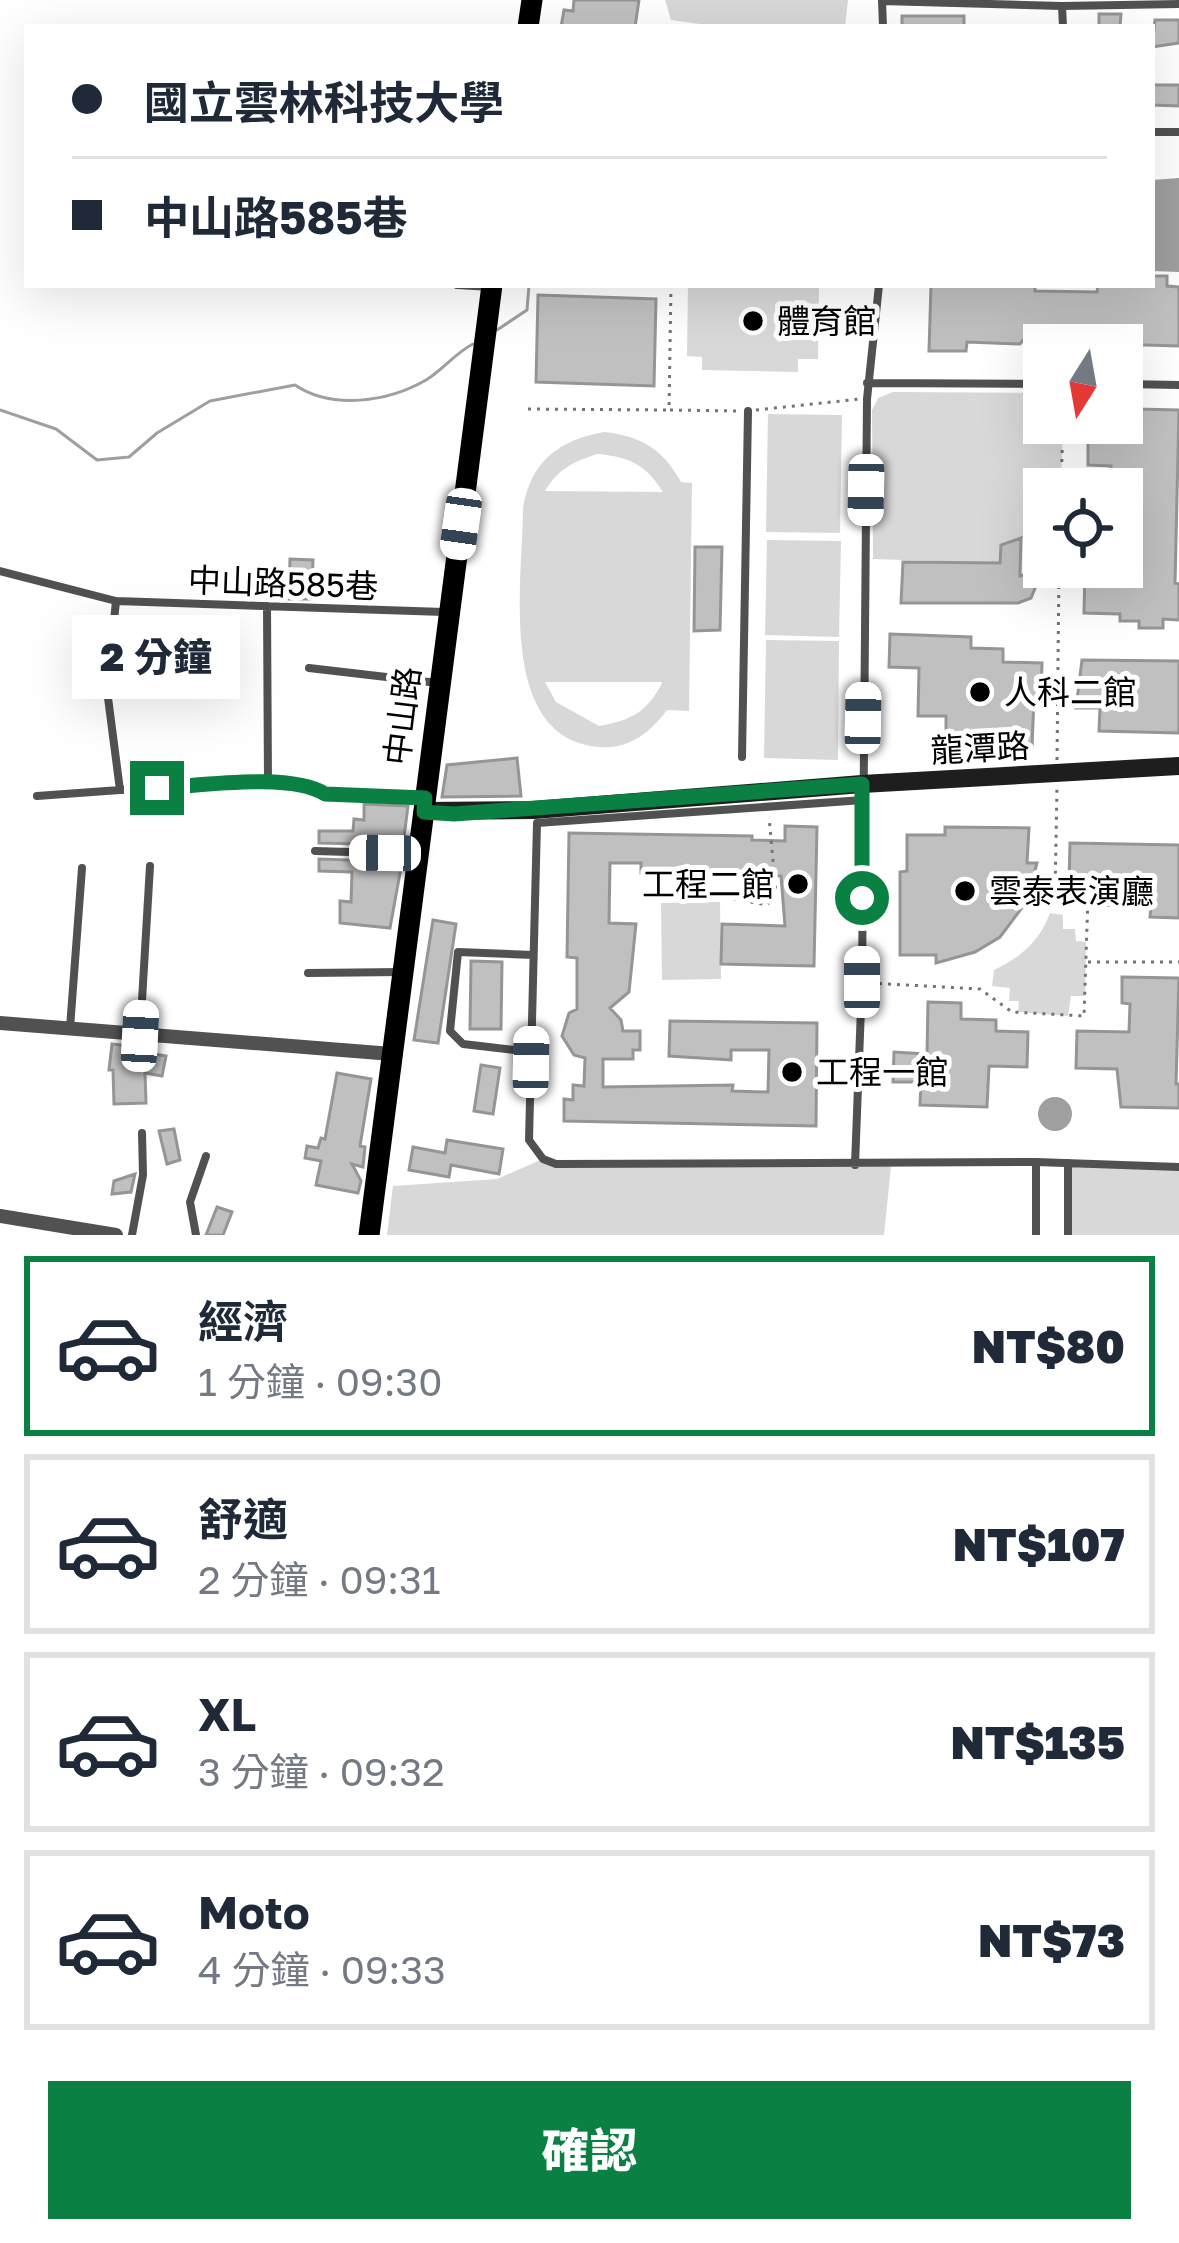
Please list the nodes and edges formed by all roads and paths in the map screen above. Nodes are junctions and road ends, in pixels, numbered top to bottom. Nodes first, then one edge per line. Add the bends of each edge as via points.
1 (882, 0) edge
2 (1179, 4) edge
3 (1062, 6) junction
4 (1063, 24) edge
5 (492, 288) edge
6 (671, 288) edge
7 (878, 288) edge
8 (867, 383) junction
9 (1023, 384) edge
10 (1143, 385) edge
11 (1179, 385) edge
12 (867, 399) junction
13 (528, 409) dead end
14 (669, 410) junction
15 (748, 411) junction
16 (0, 571) edge
17 (1059, 588) edge
18 (116, 601) junction
19 (267, 606) junction
20 (448, 612) junction
21 (309, 668) dead end
22 (440, 683) junction
23 (742, 757) dead end
24 (1179, 770) edge
25 (1057, 780) junction
26 (268, 783) junction
27 (120, 790) junction
28 (863, 792) junction
29 (37, 796) dead end
30 (425, 805) junction
31 (769, 813) dead end
32 (315, 851) dead end
33 (419, 854) junction
34 (150, 866) dead end
35 (82, 868) dead end
36 (724, 897) dead end
37 (533, 955) junction
38 (1086, 962) junction
39 (1179, 962) edge
40 (404, 972) junction
41 (308, 973) dead end
42 (862, 982) junction
43 (0, 1023) edge
44 (70, 1029) junction
45 (140, 1036) junction
46 (392, 1054) junction
47 (531, 1062) junction
48 (142, 1133) dead end
49 (206, 1156) dead end
50 (1036, 1162) junction
51 (1068, 1163) junction
52 (855, 1165) junction
53 (1179, 1167) edge
54 (0, 1216) edge
55 (116, 1235) edge
56 (132, 1235) edge
57 (196, 1235) edge
58 (369, 1235) edge
59 (1036, 1235) edge
60 (1067, 1235) edge

1 - 3 lane
2 - 3 lane
3 - 4 lane
5 - 20 main road, 中山路
6 - 14 path
7 - 8 lane
8 - 9 lane
8 - 12 lane
10 - 11 lane
12 - 15 path
12 - 28 lane
13 - 14 path
14 - 15 path
15 - 23 lane
16 - 18 lane, 中山路585巷
17 - 25 path
18 - 19 lane, 中山路585巷
18 - 27 lane via 106,690
19 - 20 lane, 中山路585巷
19 - 26 lane
20 - 22 main road, 中山路
21 - 22 lane
22 - 30 main road, 中山路
24 - 25 street, 龍潭路
24 - 28 lane
25 - 28 street, 龍潭路
25 - 38 path via 1055,896 1088,897
26 - 27 lane
26 - 30 lane
27 - 29 lane
28 - 30 street, 龍潭路 via 534,810
28 - 37 lane via 537,823
28 - 42 lane
30 - 33 main road, 中山路
31 - 36 path via 776,893 767,905
32 - 33 lane
33 - 40 main road, 中山路
34 - 45 lane
35 - 44 lane
37 - 47 lane
37 - 47 lane via 458,952 449,1031 463,1044 523,1051
38 - 39 path
38 - 42 path via 1084,1016 1012,1012 980,989
40 - 41 lane
40 - 46 main road, 中山路
42 - 52 lane
43 - 44 street
44 - 45 street
45 - 46 street
46 - 58 main road, 中山路
47 - 52 lane via 529,1140 556,1164
48 - 56 lane
49 - 57 lane via 190,1202
50 - 51 lane
50 - 52 lane
50 - 59 lane
51 - 53 lane
51 - 60 lane
54 - 55 street

